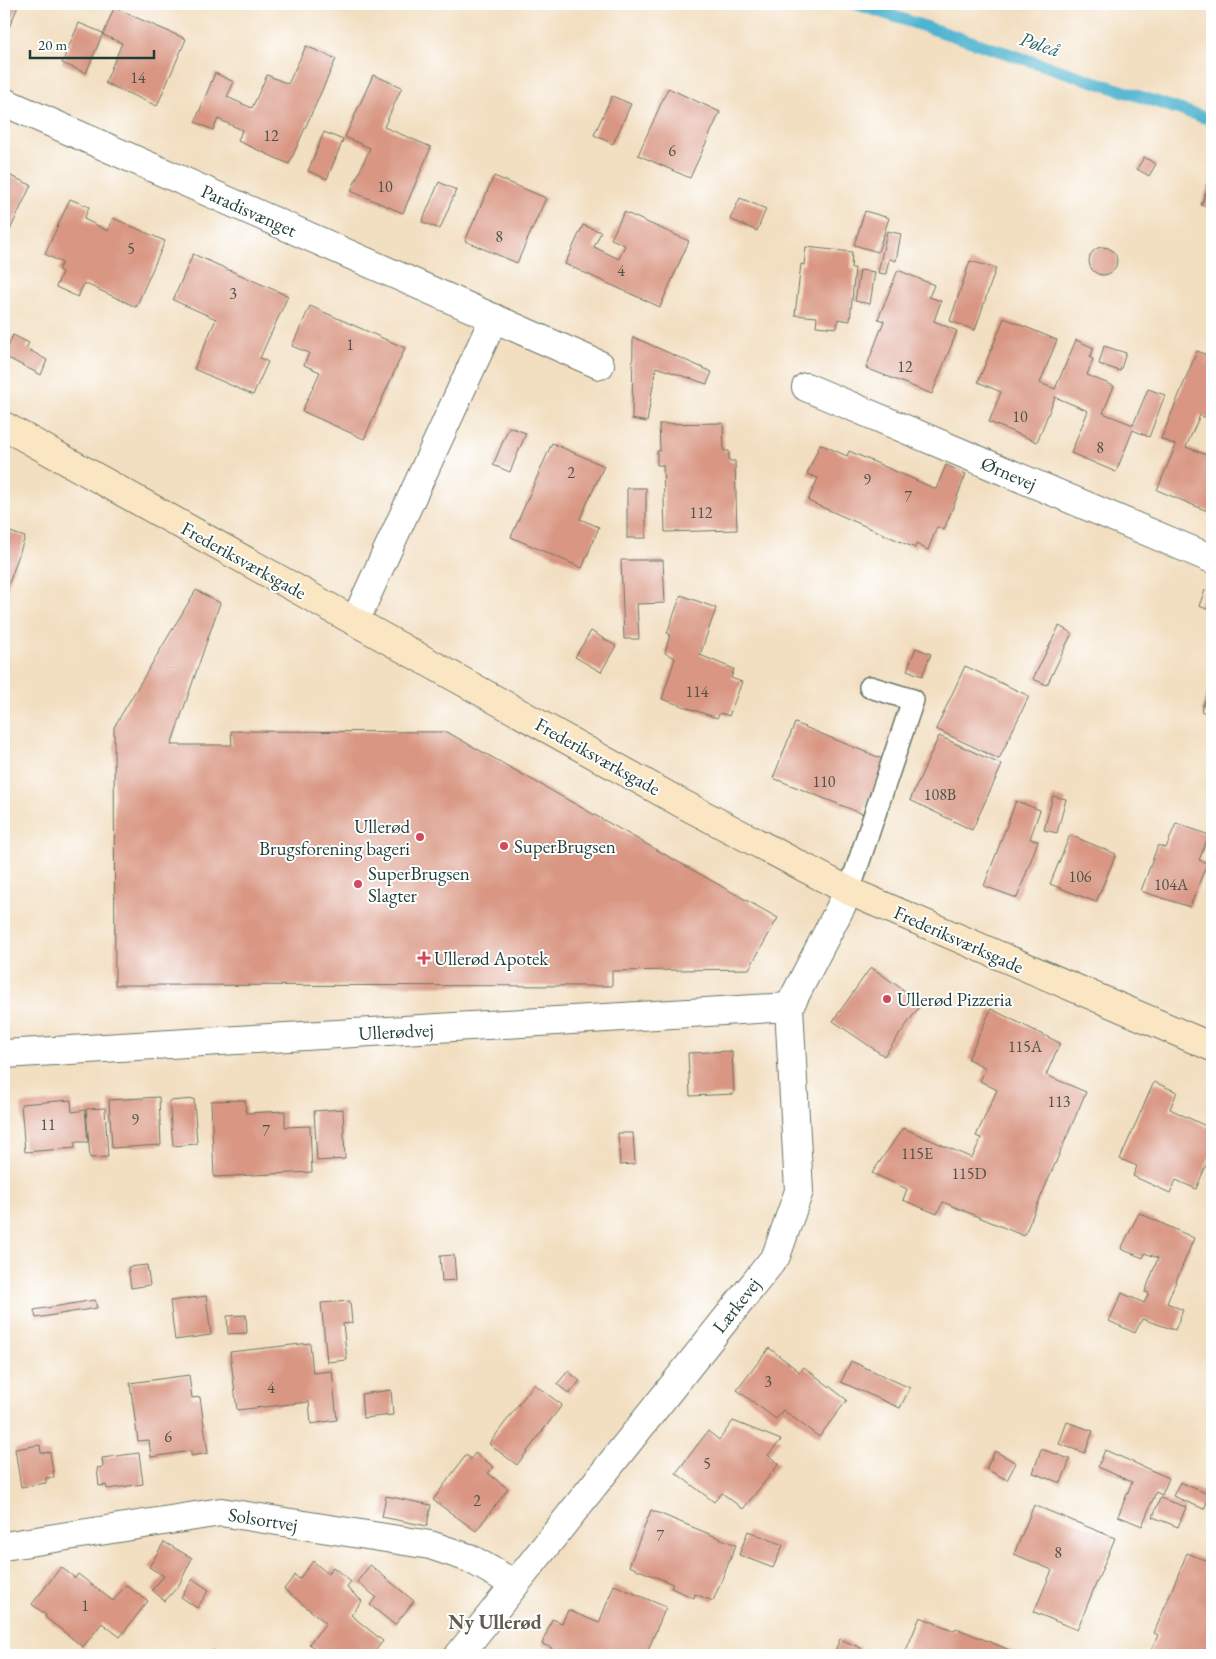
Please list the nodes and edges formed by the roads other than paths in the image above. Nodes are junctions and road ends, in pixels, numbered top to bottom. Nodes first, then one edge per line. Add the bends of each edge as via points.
1 (4, 102) edge
2 (494, 318) junction
3 (600, 365) dead end
4 (806, 387) dead end
5 (4, 426) edge
6 (1212, 560) edge
7 (355, 621) junction
8 (870, 686) dead end
9 (849, 890) junction
10 (789, 1007) junction
11 (1212, 1047) edge
12 (4, 1054) edge
13 (4, 1546) edge
14 (515, 1584) junction
15 (459, 1655) edge

1 - 2 street, Paradisvænget
2 - 3 street, Paradisvænget
2 - 7 street
4 - 6 street, Ørnevej
5 - 7 street, Frederiksværksgade
7 - 9 street, Frederiksværksgade via 681,803
8 - 9 lane via 913,700
9 - 10 street, Lærkevej
9 - 11 street, Frederiksværksgade
10 - 12 street, Ullerødvej
10 - 14 street, Lærkevej via 798,1191 776,1256
13 - 14 street, Solsortvej via 221,1512 430,1545 470,1558
14 - 15 street, Lærkevej

